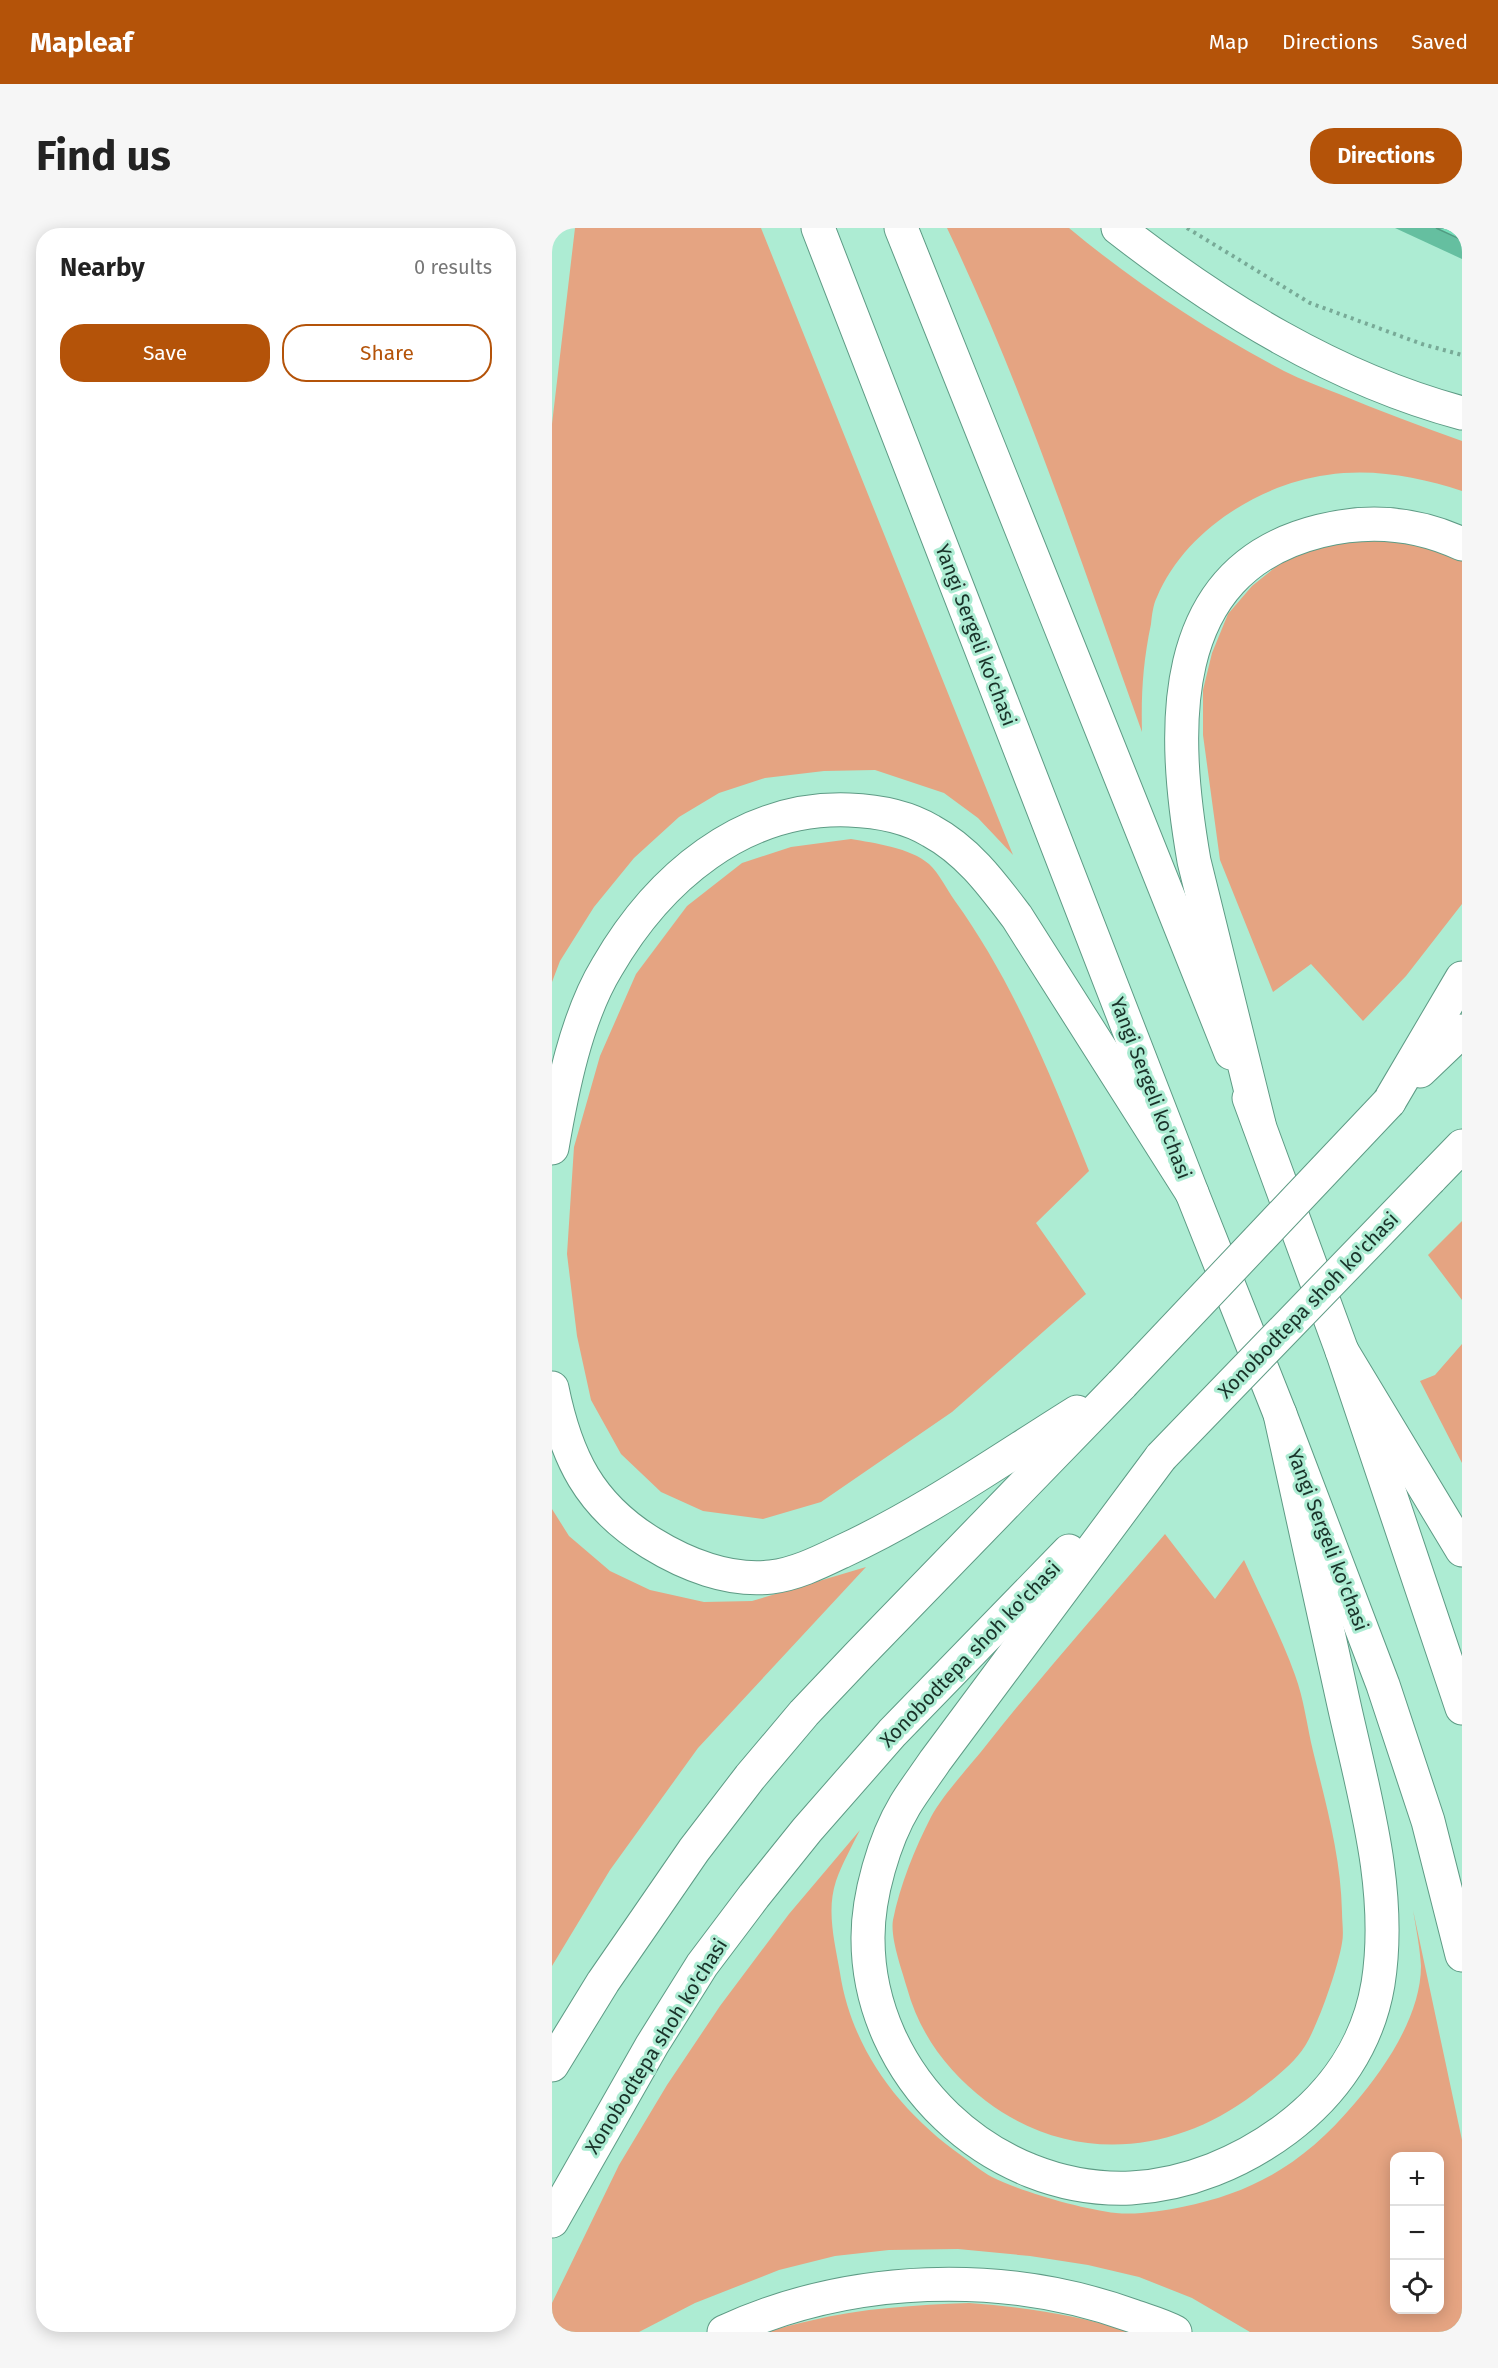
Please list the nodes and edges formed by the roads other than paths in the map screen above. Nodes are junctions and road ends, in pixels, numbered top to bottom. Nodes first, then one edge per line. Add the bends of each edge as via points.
1 (818, 228) edge
2 (901, 228) edge
3 (1118, 228) edge
4 (1462, 413) edge
5 (1462, 544) edge
6 (1462, 978) edge
7 (1462, 1031) edge
8 (1389, 1102) junction
9 (1259, 1124) junction
10 (1462, 1146) edge
11 (552, 1148) edge
12 (1462, 1158) edge
13 (1430, 1179) junction
14 (1192, 1192) junction
15 (1342, 1351) junction
16 (1122, 1384) junction
17 (552, 1388) edge
18 (1280, 1414) junction
19 (1161, 1457) junction
20 (1462, 1550) edge
21 (1462, 1708) edge
22 (1462, 1955) edge
23 (552, 2065) edge
24 (552, 2221) edge
25 (724, 2332) edge
26 (1175, 2332) edge

1 - 14 main road, Yangi Sergeli ko'chasi
2 - 9 main road
3 - 4 main road via 1198,287 1303,349 1366,380
5 - 9 main road via 1430,530 1382,524 1331,528 1292,540 1271,549 1234,578 1208,614 1190,657 1181,744 1187,817
6 - 8 main road
7 - 8 main road
8 - 16 main road, bridge
9 - 15 main road
10 - 13 main road, Xonobodtepa shoh ko'chasi
11 - 14 main road via 568,1075 592,997 622,942 652,905 675,880 714,849 755,826 795,813 858,811 885,813 932,831 986,876 1017,917
12 - 13 main road
13 - 19 main road, Xonobodtepa shoh ko'chasi, bridge
14 - 18 main road, Yangi Sergeli ko'chasi
15 - 20 main road
15 - 21 main road
16 - 17 main road via 869,1539 795,1571 762,1577 719,1573 690,1563 616,1519 598,1500 572,1454
16 - 23 main road via 858,1654 750,1777 603,1982
18 - 19 main road via 1376,1854 1382,1944 1374,2002 1356,2051 1341,2074 1309,2110 1273,2138 1200,2174 1153,2186 1106,2187 1057,2178 1010,2162 964,2132 927,2097 901,2060 879,2010 870,1963 869,1916 882,1861 903,1808
18 - 22 main road, Yangi Sergeli ko'chasi via 1386,1696 1428,1821
19 - 24 main road, Xonobodtepa shoh ko'chasi via 892,1733 754,1896 702,1965 652,2045
25 - 26 main road via 820,2298 951,2284 1013,2287 1094,2302

